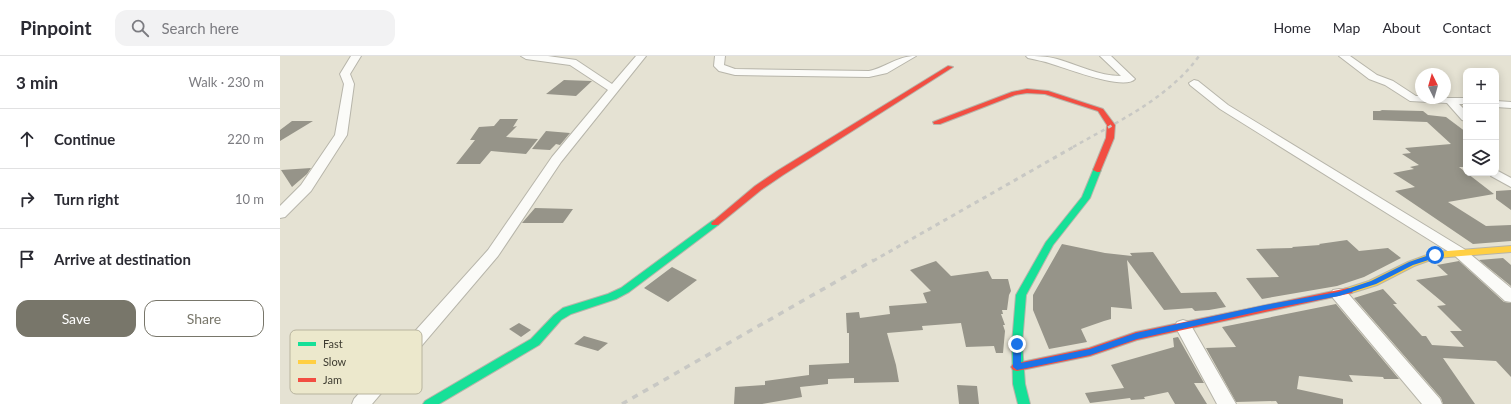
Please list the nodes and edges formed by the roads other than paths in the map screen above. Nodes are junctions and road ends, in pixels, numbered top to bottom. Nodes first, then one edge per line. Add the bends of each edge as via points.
1 (356, 56) edge
2 (526, 56) edge
3 (641, 56) edge
4 (720, 56) edge
5 (911, 56) edge
6 (1031, 56) edge
7 (1105, 56) edge
8 (1344, 56) edge
9 (950, 66) dead end
10 (1194, 83) dead end
11 (614, 90) junction
12 (1415, 99) edge
13 (1451, 100) edge
14 (1451, 101) edge
15 (1463, 101) edge
16 (1499, 104) edge
17 (1511, 105) edge
18 (1463, 115) edge
19 (937, 122) dead end
20 (1499, 175) edge
21 (1511, 183) edge
22 (280, 214) edge
23 (1511, 249) edge
24 (1459, 252) junction
25 (1339, 294) junction
26 (1511, 297) edge
27 (1184, 326) junction
28 (422, 334) edge
29 (1017, 367) junction
30 (370, 394) edge
31 (361, 404) edge
32 (429, 404) edge
33 (1024, 404) edge
34 (1227, 404) edge
35 (1433, 404) edge

1 - 22 street via 345,74 349,84 341,135 306,188
2 - 11 street via 573,62
3 - 11 street
4 - 5 street via 719,66 735,72 857,75 884,71
6 - 7 street via 1078,70 1130,79
8 - 12 street via 1372,77 1389,83
9 - 32 street via 780,172 623,291 567,311 557,317 535,342
10 - 24 street via 1224,107
11 - 28 street via 556,160 493,253
13 - 15 street
14 - 18 street
16 - 17 street
19 - 29 street via 1027,91 1046,92 1101,110 1111,125 1110,138 1086,198 1049,244 1022,296
20 - 21 street
23 - 24 street
24 - 25 street via 1435,255 1373,283
24 - 26 street
25 - 27 street
25 - 35 street
27 - 29 street via 1136,336 1090,352
27 - 34 street
29 - 33 street
30 - 31 street

